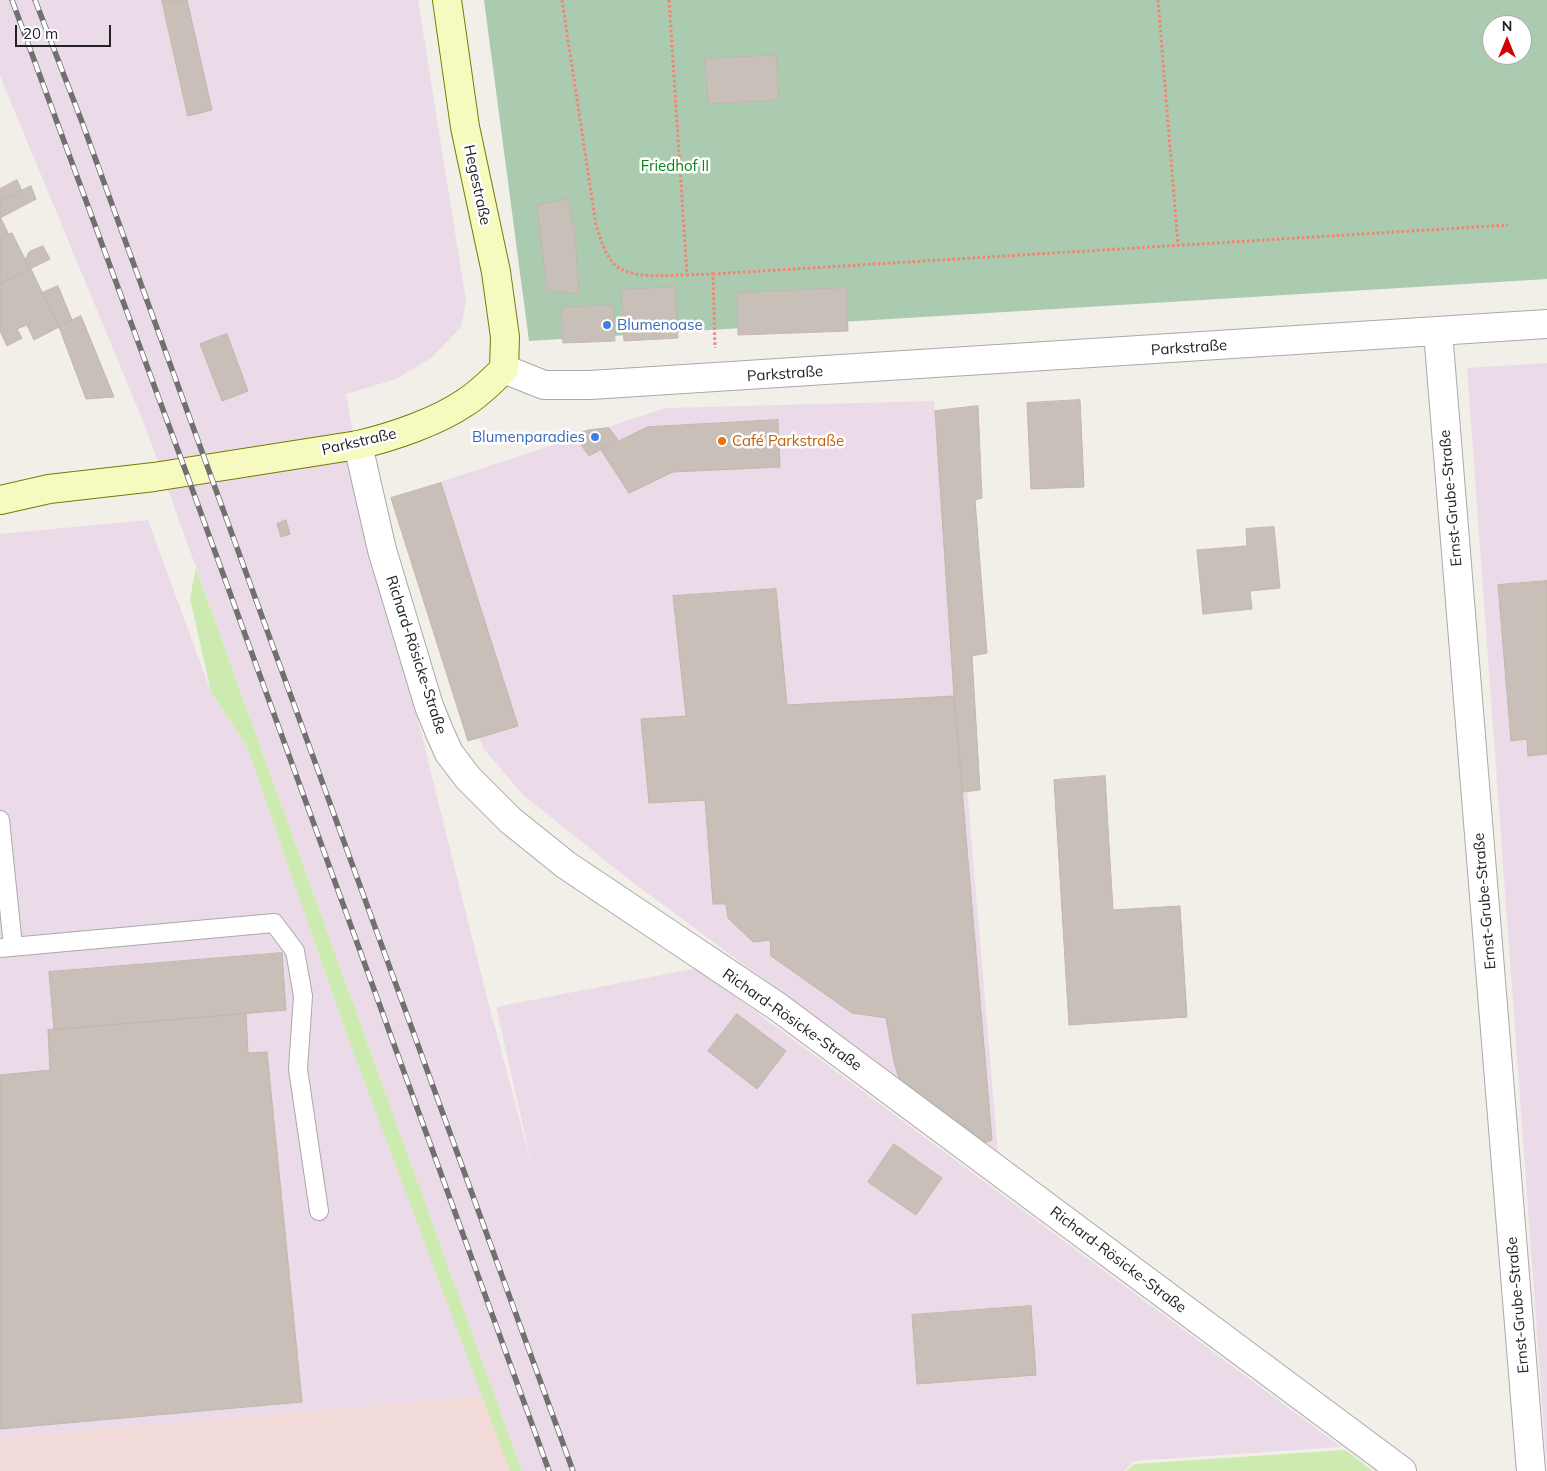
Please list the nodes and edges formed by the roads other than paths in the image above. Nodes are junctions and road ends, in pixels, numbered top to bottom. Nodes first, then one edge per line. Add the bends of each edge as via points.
1 (447, 0) edge
2 (1547, 324) edge
3 (1438, 332) junction
4 (504, 369) junction
5 (358, 445) junction
6 (0, 480) edge
7 (48, 489) junction
8 (0, 500) edge
9 (0, 820) edge
10 (7, 947) edge
11 (319, 1211) dead end
12 (1402, 1471) edge
13 (1531, 1471) edge

1 - 4 street, Hegestraße via 465,127 496,272 505,337
2 - 3 street, Parkstraße
3 - 4 street, Parkstraße via 590,385 544,385
3 - 13 street, Ernst-Grube-Straße
4 - 5 street, Parkstraße via 488,386 444,414 380,440
5 - 7 street, Parkstraße via 139,480
5 - 12 street, Richard-Rösicke-Straße via 382,550 429,706 449,753 468,778 510,820 566,865 778,1007
6 - 7 street, Parkstraße
7 - 8 street, Parkstraße
9 - 10 lane
10 - 11 lane via 274,923 295,951 303,996 298,1069

